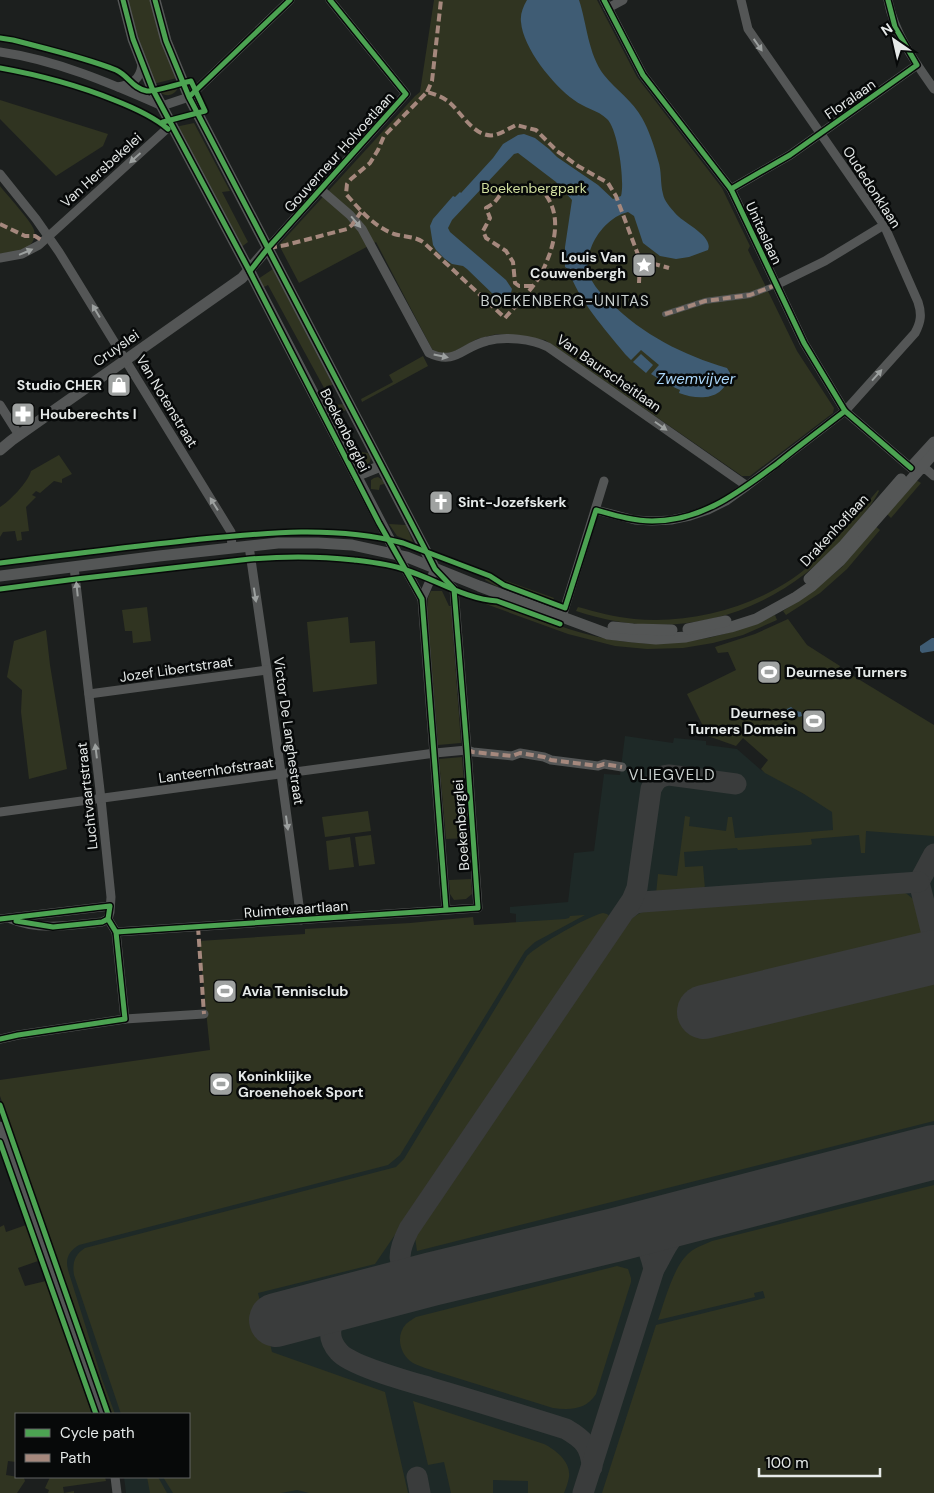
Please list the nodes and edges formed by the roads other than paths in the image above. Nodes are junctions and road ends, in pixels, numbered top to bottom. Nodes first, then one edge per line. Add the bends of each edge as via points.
1 (123, 0) edge
2 (155, 0) edge
3 (290, 0) edge
4 (330, 0) edge
5 (623, 0) edge
6 (741, 0) edge
7 (888, 0) edge
8 (606, 4) edge
9 (0, 52) edge
10 (142, 65) junction
11 (917, 65) junction
12 (118, 87) junction
13 (934, 90) edge
14 (189, 97) junction
15 (162, 106) junction
16 (171, 125) junction
17 (820, 134) junction
18 (0, 174) edge
19 (320, 189) junction
20 (731, 189) junction
21 (884, 225) junction
22 (49, 236) junction
23 (268, 248) junction
24 (0, 258) edge
25 (250, 271) junction
26 (776, 285) junction
27 (665, 314) dead end
28 (126, 360) junction
29 (0, 406) edge
30 (845, 411) junction
31 (19, 435) junction
32 (934, 442) edge
33 (0, 450) edge
34 (934, 453) edge
35 (381, 466) junction
36 (915, 469) junction
37 (356, 476) junction
38 (934, 476) edge
39 (604, 481) dead end
40 (746, 486) junction
41 (596, 510) junction
42 (248, 546) junction
43 (232, 548) junction
44 (397, 554) junction
45 (74, 567) junction
46 (436, 569) junction
47 (0, 576) edge
48 (422, 599) junction
49 (562, 617) junction
50 (267, 670) junction
51 (89, 694) junction
52 (467, 750) junction
53 (435, 753) junction
54 (622, 767) dead end
55 (281, 775) junction
56 (102, 799) junction
57 (0, 812) edge
58 (110, 906) junction
59 (478, 908) joint
60 (446, 909) junction
61 (4, 919) edge
62 (108, 919) junction
63 (301, 920) junction
64 (116, 932) junction
65 (204, 1014) dead end
66 (125, 1019) junction
67 (0, 1039) edge
68 (0, 1126) edge
69 (103, 1413) edge
70 (115, 1478) edge
71 (117, 1493) edge

1 - 10 street, Boekenberglei
2 - 14 street, Boekenberglei via 166,40
3 - 14 street
4 - 19 street, Gouverneur Holvoetlaan via 406,94
5 - 8 street
6 -> 17 street, Oudedonklaan via 748,29
7 - 11 street via 895,27
8 - 20 street, Unitaslaan via 643,75
9 - 12 street via 64,67
10 - 12 street via 137,79
10 - 15 street, Boekenberglei
11 - 13 street
11 - 17 street, Floralaan
12 - 15 street
14 - 15 street
14 - 23 street, Boekenberglei
15 - 16 street, Boekenberglei
16 -> 22 street, Van Hersbekelei
16 - 25 street, Boekenberglei
17 - 20 street, Floralaan
17 - 21 street, Oudedonklaan
18 - 22 street, Van Notenstraat
19 - 23 street, Gouverneur Holvoetlaan
19 -> 40 street, Van Baurscheitlaan via 362,229 429,353 449,358 487,341 529,340 548,346
20 - 26 street, Unitaslaan
21 - 26 street via 825,261
30 -> 21 street, Oudedonklaan via 915,333 920,321 918,302
24 -> 22 street, Van Hersbekelei via 28,252
28 -> 22 street, Van Notenstraat
23 - 25 street
23 - 35 street, Boekenberglei
25 - 28 street, Cruyslei
25 - 37 street, Boekenberglei
26 - 27 street via 750,295 705,301
26 - 30 street, Unitaslaan via 804,343
28 - 31 street, Cruyslei
43 -> 28 street, Van Notenstraat via 231,532
29 - 31 street
30 - 36 street, Unitaslaan
30 - 40 street, Oudedonklaan
31 - 33 street, Cruyslei
32 - 36 street, Drakenhoflaan
34 - 36 street, Drakenhoflaan
35 - 37 street
35 - 46 street, Boekenberglei
36 - 38 street, Unitaslaan via 926,469
36 - 49 street, Drakenhoflaan via 808,580 755,611 685,630 659,631
37 - 44 street, Boekenberglei
39 - 41 street
40 - 41 street, Oudedonklaan via 708,510 671,520 635,520
41 - 49 street
42 - 43 street, Drakenhoflaan
42 - 44 street, Drakenhoflaan via 318,543 352,545
42 -> 50 street, Victor De Langhestraat
43 - 45 street, Drakenhoflaan
44 - 46 street, Drakenhoflaan
44 - 48 street, Boekenberglei
45 - 47 street, Drakenhoflaan
51 -> 45 street, Luchtvaartstraat
46 - 48 street, Boekenberglei
46 - 49 street, Drakenhoflaan
46 - 52 street, Boekenberglei via 454,589
48 - 53 street, Boekenberglei
50 - 51 street, Jozef Libertstraat
50 - 55 street, Victor De Langhestraat
56 -> 51 street, Luchtvaartstraat
52 - 53 street, Lanteernhofstraat
52 - 54 street, Lanteernhofstraat via 512,756 520,753 551,760
52 - 59 street, Boekenberglei
53 - 55 street, Lanteernhofstraat
53 - 60 street, Boekenberglei
55 - 56 street, Lanteernhofstraat
55 -> 63 street, Victor De Langhestraat
56 - 57 street, Lanteernhofstraat
56 - 58 street, Luchtvaartstraat
58 - 61 street
58 - 62 street, Luchtvaartstraat
59 - 60 street, Ruimtevaartlaan
60 - 63 street, Ruimtevaartlaan
61 - 62 street via 53,926
62 - 64 street
63 - 64 street, Ruimtevaartlaan
64 - 66 street
65 - 66 street
66 - 67 street
68 - 69 street
70 - 71 street

